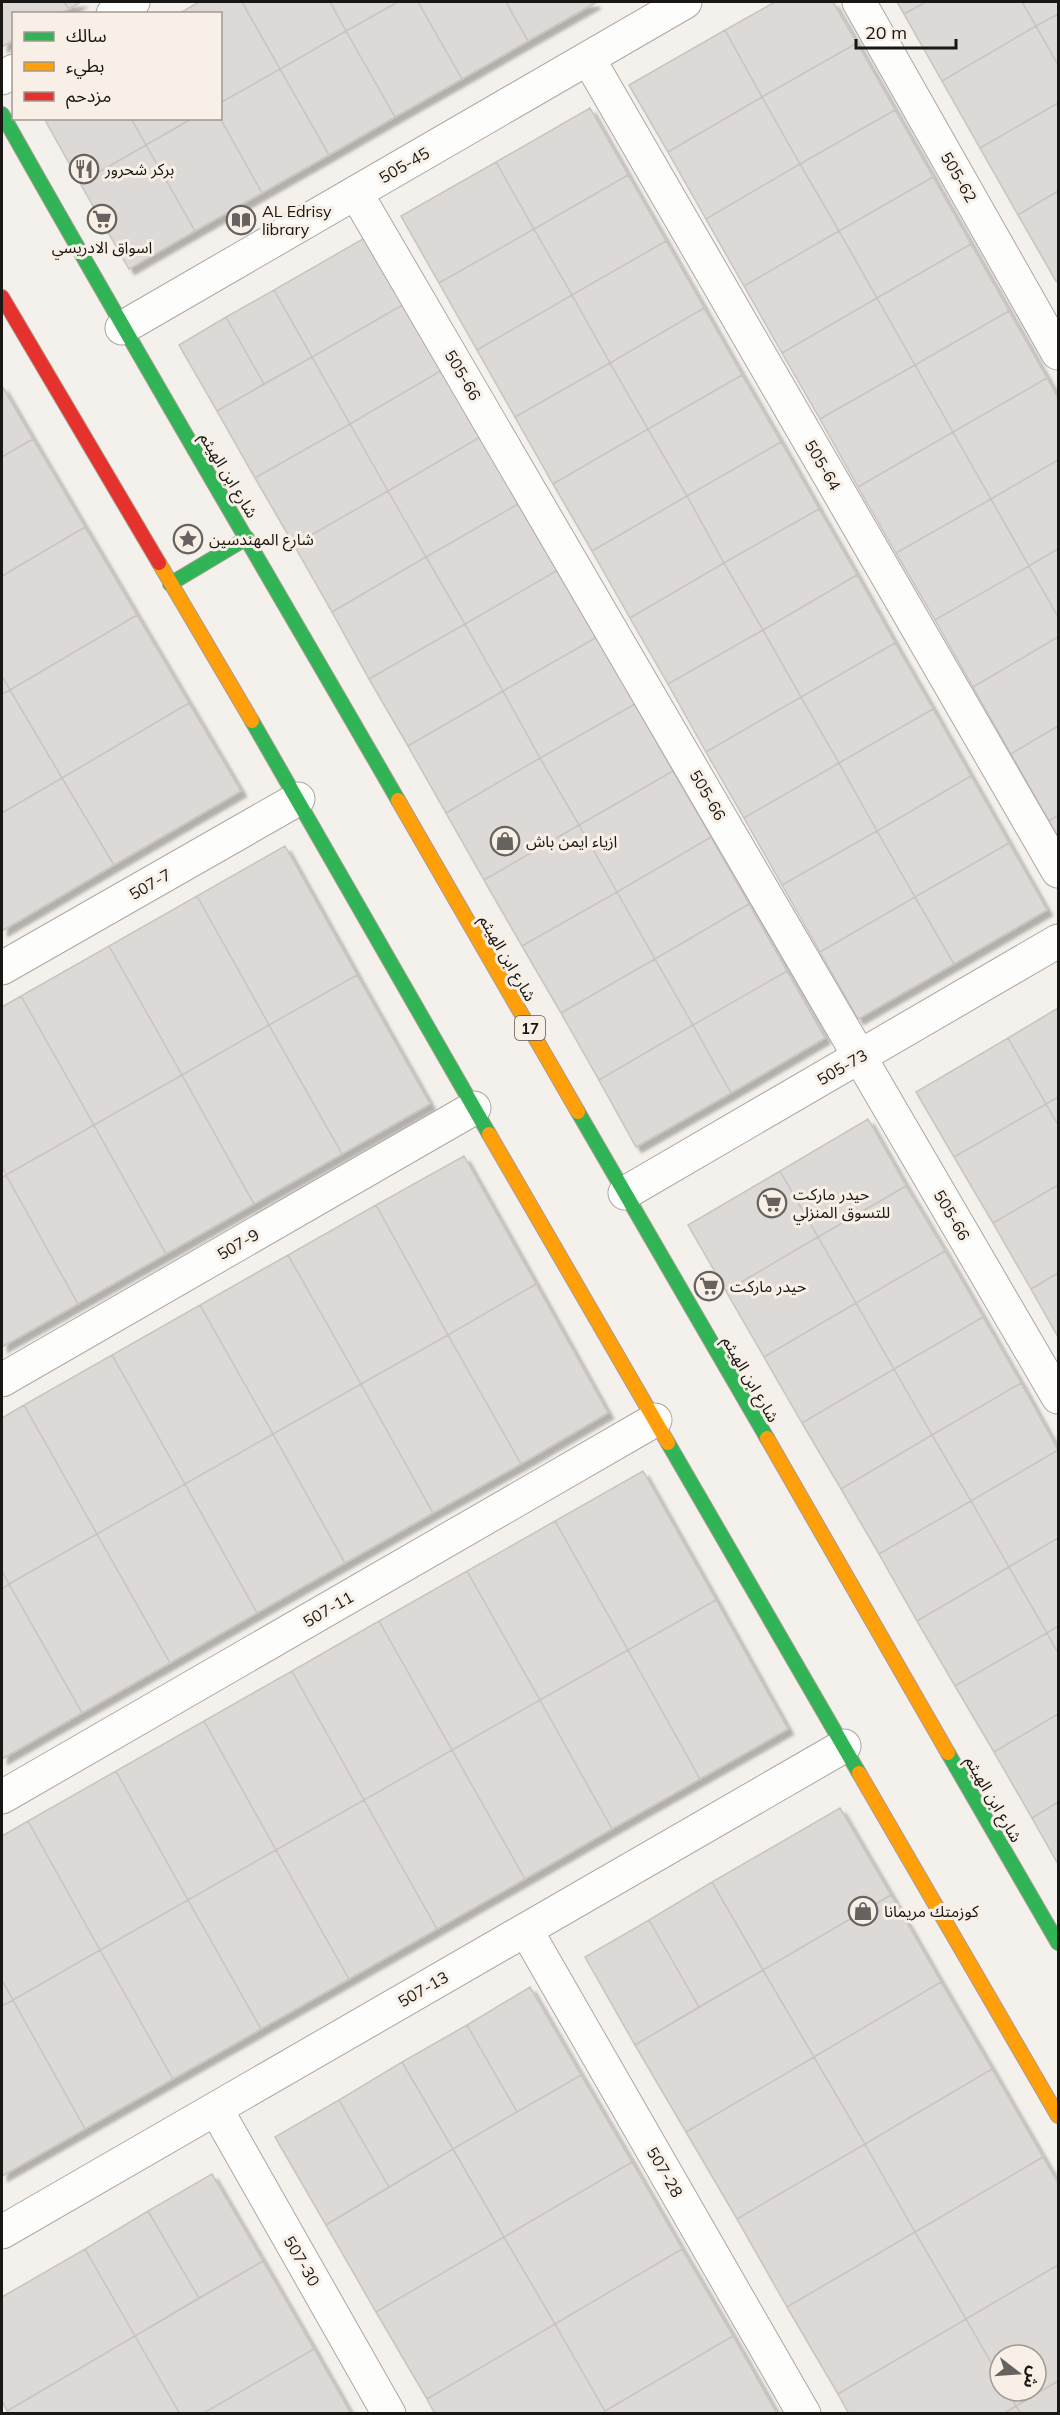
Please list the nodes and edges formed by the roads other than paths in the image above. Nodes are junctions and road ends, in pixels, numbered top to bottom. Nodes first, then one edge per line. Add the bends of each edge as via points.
1 (133, 2) edge
2 (685, 2) edge
3 (859, 2) edge
4 (116, 12) edge
5 (588, 58) junction
6 (2, 114) edge
7 (356, 193) junction
8 (2, 300) edge
9 (122, 328) junction
10 (1059, 353) edge
11 (247, 538) junction
12 (170, 584) junction
13 (298, 799) junction
14 (1059, 871) edge
15 (1059, 941) edge
16 (2, 968) edge
17 (860, 1056) junction
18 (474, 1108) junction
19 (625, 1193) junction
20 (2, 1380) edge
21 (1059, 1397) edge
22 (655, 1420) junction
23 (844, 1746) junction
24 (2, 1797) edge
25 (526, 1930) junction
26 (1059, 1943) edge
27 (216, 2109) junction
28 (1059, 2116) edge
29 (2, 2232) edge
30 (389, 2414) edge
31 (804, 2414) edge

1 - 4 street
2 - 5 street, 505-45
3 - 10 street, 505-62
5 - 7 street, 505-45
5 - 14 street, 505-64
6 - 9 main road, شارع ابن الهيثم / 17
7 - 9 street, 505-45
7 - 17 street, 505-66
8 - 12 main road
9 - 11 main road, شارع ابن الهيثم / 17
11 - 12 main road
11 - 19 main road, شارع ابن الهيثم / 17
12 - 13 main road
13 - 16 street, 507-7
13 - 18 main road
15 - 17 street, 505-73
17 - 19 street, 505-73
17 - 21 street, 505-66
18 - 20 street, 507-9
18 - 22 main road
19 - 26 main road, شارع ابن الهيثم / 17
22 - 23 main road
22 - 24 street, 507-11
23 - 25 street, 507-13
23 - 28 main road
25 - 27 street, 507-13
25 - 31 street, 507-28
27 - 29 street, 507-13
27 - 30 street, 507-30

